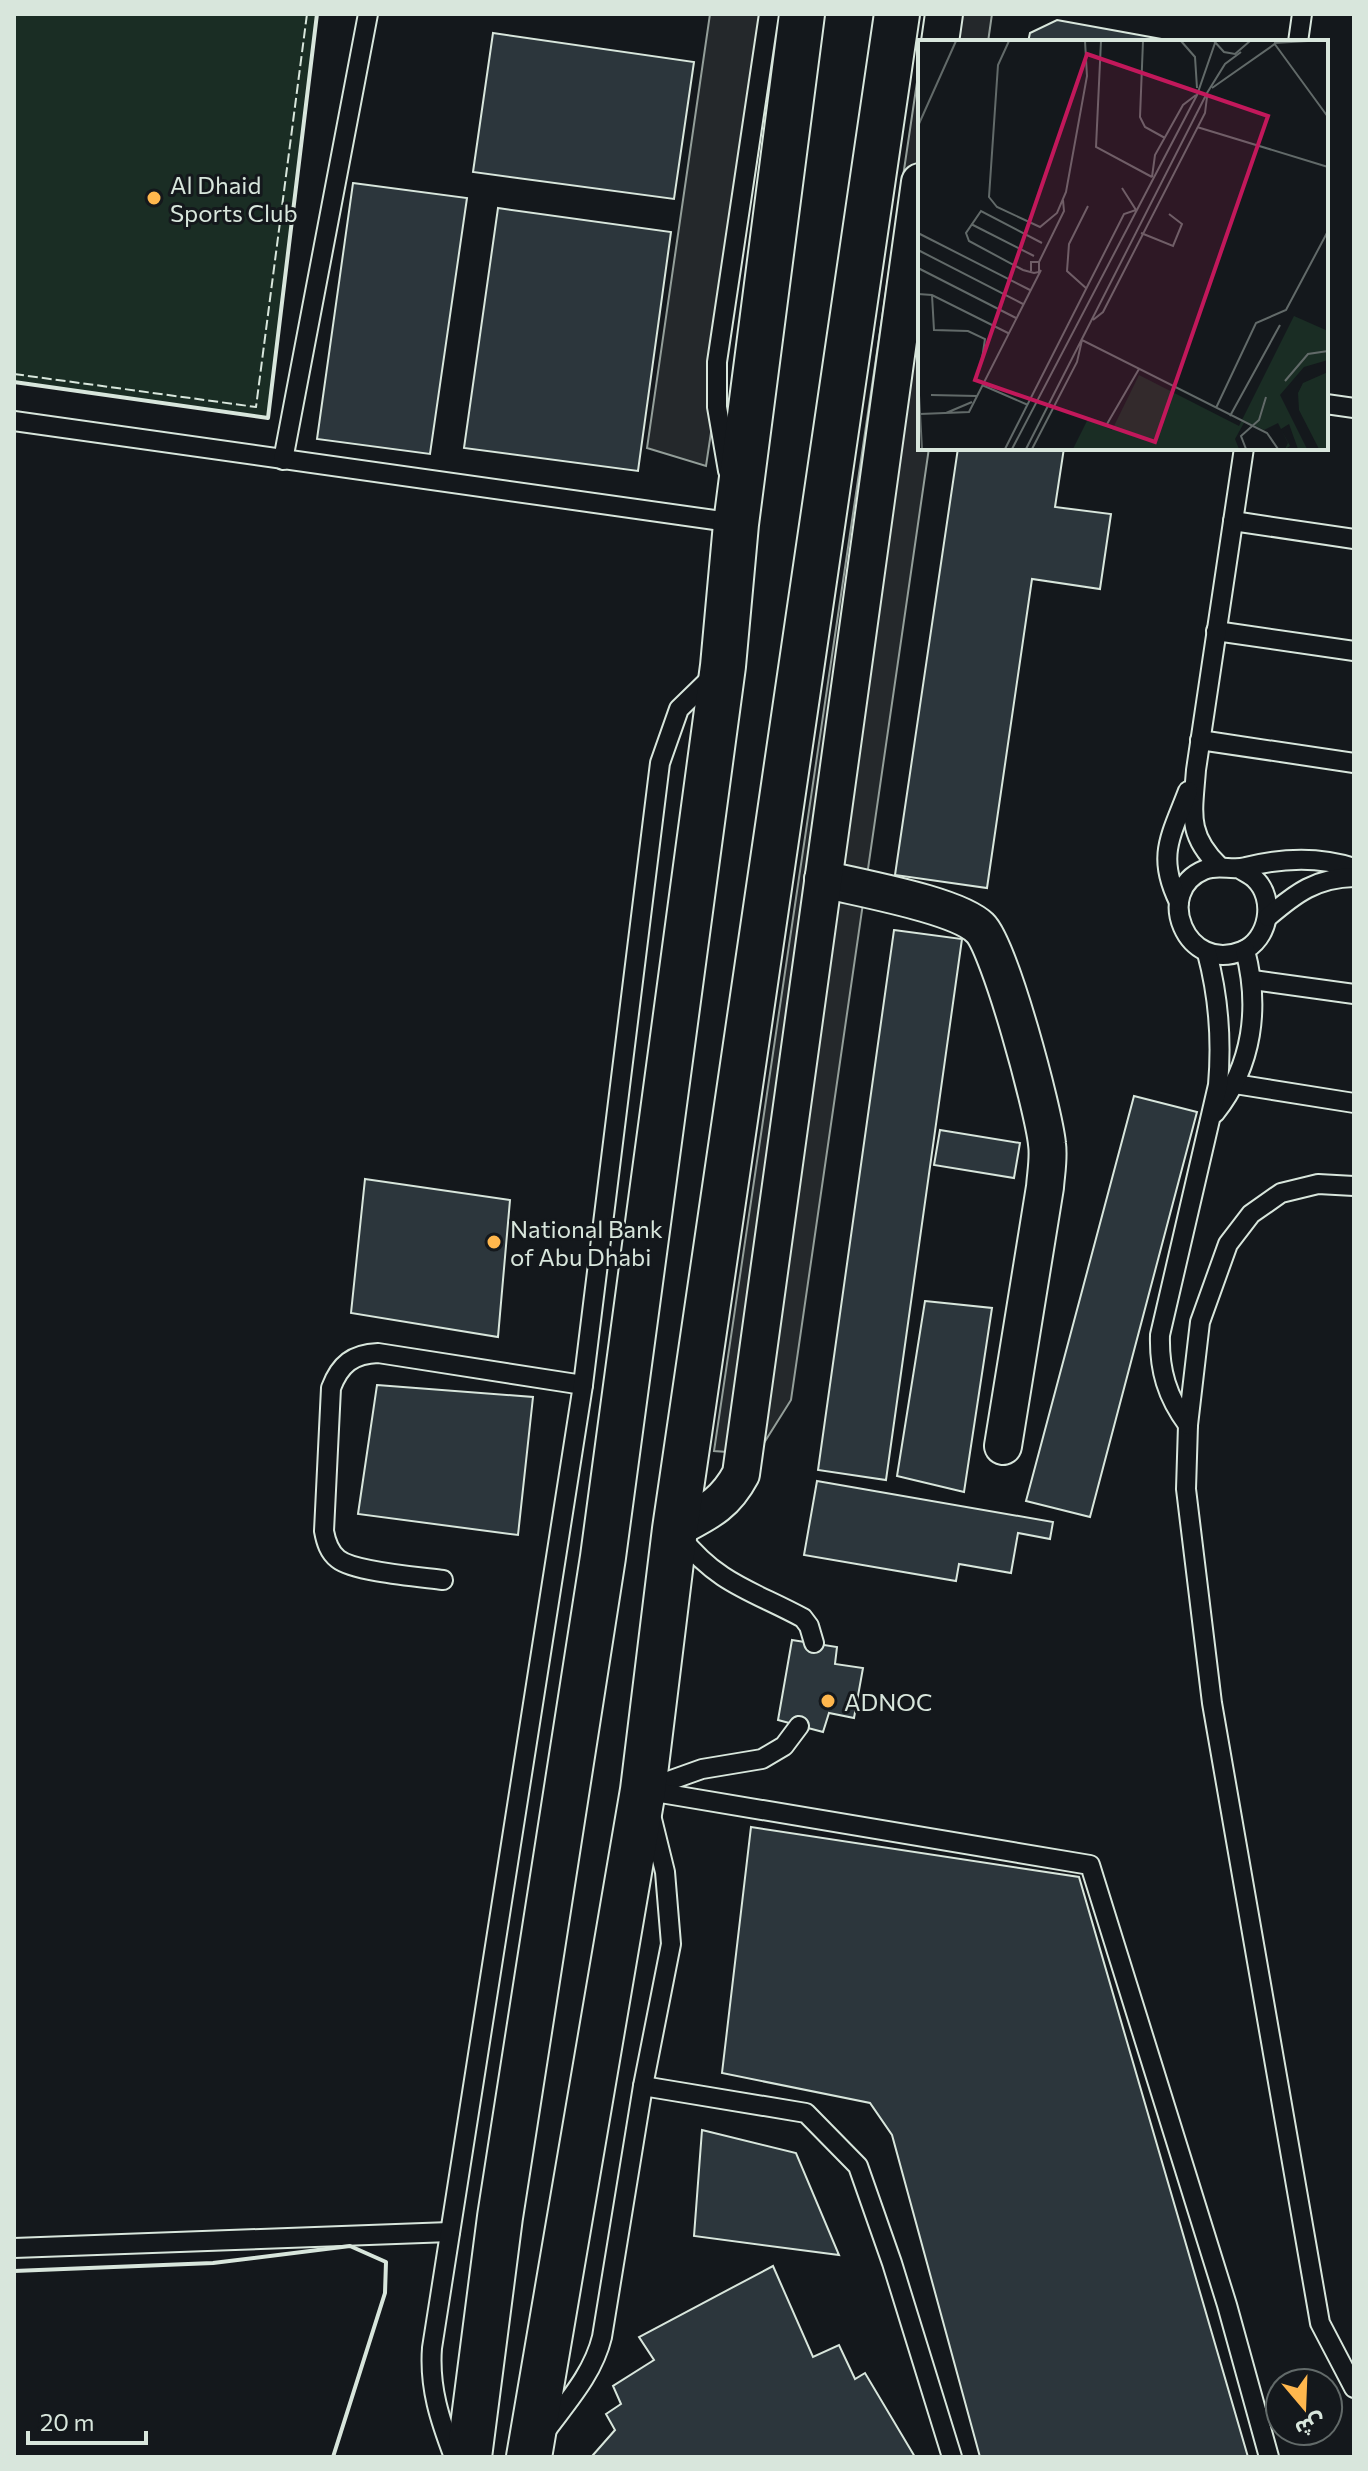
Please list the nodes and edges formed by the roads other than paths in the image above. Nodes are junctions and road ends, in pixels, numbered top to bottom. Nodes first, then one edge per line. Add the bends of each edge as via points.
1 (368, 14) edge
2 (769, 14) edge
3 (802, 14) edge
4 (897, 14) edge
5 (944, 14) edge
6 (1302, 14) edge
7 (940, 40) edge
8 (1298, 40) edge
9 (918, 196) edge
10 (1328, 404) edge
11 (1354, 408) edge
12 (14, 421) edge
13 (1244, 450) edge
14 (283, 460) junction
15 (1233, 521) junction
16 (736, 524) junction
17 (1354, 539) edge
18 (1216, 631) junction
19 (1354, 651) edge
20 (723, 666) junction
21 (1200, 740) junction
22 (1354, 763) edge
23 (1196, 770) junction
24 (1219, 866) junction
25 (1354, 868) edge
26 (1240, 869) junction
27 (1354, 877) edge
28 (823, 879) junction
29 (1179, 902) junction
30 (1268, 917) junction
31 (1245, 950) junction
32 (1207, 953) junction
33 (1253, 980) junction
34 (1354, 994) edge
35 (1235, 1084) junction
36 (1354, 1103) edge
37 (1211, 1118) junction
38 (1354, 1186) edge
39 (583, 1385) junction
40 (1188, 1425) junction
41 (1003, 1446) dead end
42 (675, 1529) junction
43 (443, 1580) dead end
44 (814, 1643) dead end
45 (799, 1726) dead end
46 (643, 1790) junction
47 (643, 2086) junction
48 (450, 2232) junction
49 (14, 2248) edge
50 (1354, 2388) edge
51 (529, 2456) edge
52 (454, 2457) edge
53 (469, 2457) edge
54 (952, 2457) edge
55 (1269, 2457) edge

1 - 14 lane
2 - 16 lane via 717,362 717,407
3 - 16 highway
4 - 42 highway
5 - 7 street
6 - 8 lane
9 - 28 street
10 - 11 lane
12 - 14 lane
13 - 15 lane
14 - 16 lane
15 - 17 lane
15 - 18 lane
16 - 20 highway
18 - 19 lane
18 - 21 lane
20 - 39 lane via 679,709 660,763
20 - 53 highway via 603,1557 500,2217
21 - 22 lane
21 - 23 lane
23 - 24 lane via 1196,835
23 - 29 lane via 1166,853
24 - 26 lane
24 - 29 lane via 1201,871
25 - 26 lane via 1294,859
26 - 30 lane via 1256,880 1266,897
27 - 30 lane via 1336,877 1299,892
28 - 41 street via 958,913 982,929 996,955 1048,1146
28 - 42 street via 741,1474 715,1508
29 - 32 lane via 1180,923 1190,941
30 - 31 lane via 1261,936
31 - 32 lane via 1226,956
31 - 33 lane
32 - 37 lane via 1221,1041
33 - 34 lane
33 - 35 lane via 1253,1023
35 - 36 lane
35 - 37 lane
37 - 40 lane via 1160,1335 1167,1390
38 - 40 lane via 1318,1184 1281,1193 1251,1214 1228,1244 1200,1322
39 - 43 lane via 378,1353 362,1354 337,1373 331,1388 326,1542 349,1565
39 - 48 lane
40 - 50 lane via 1186,1489 1214,1718 1320,2323
42 - 44 lane via 728,1582 803,1618
42 - 46 highway
45 - 46 lane via 784,1746 762,1759 702,1769
46 - 47 lane via 665,1872 671,1944
46 - 51 highway
46 - 55 lane via 1090,1865
47 - 51 lane via 599,2351
47 - 54 lane via 806,2113 858,2166
48 - 49 lane
48 - 52 lane via 430,2369 437,2414

